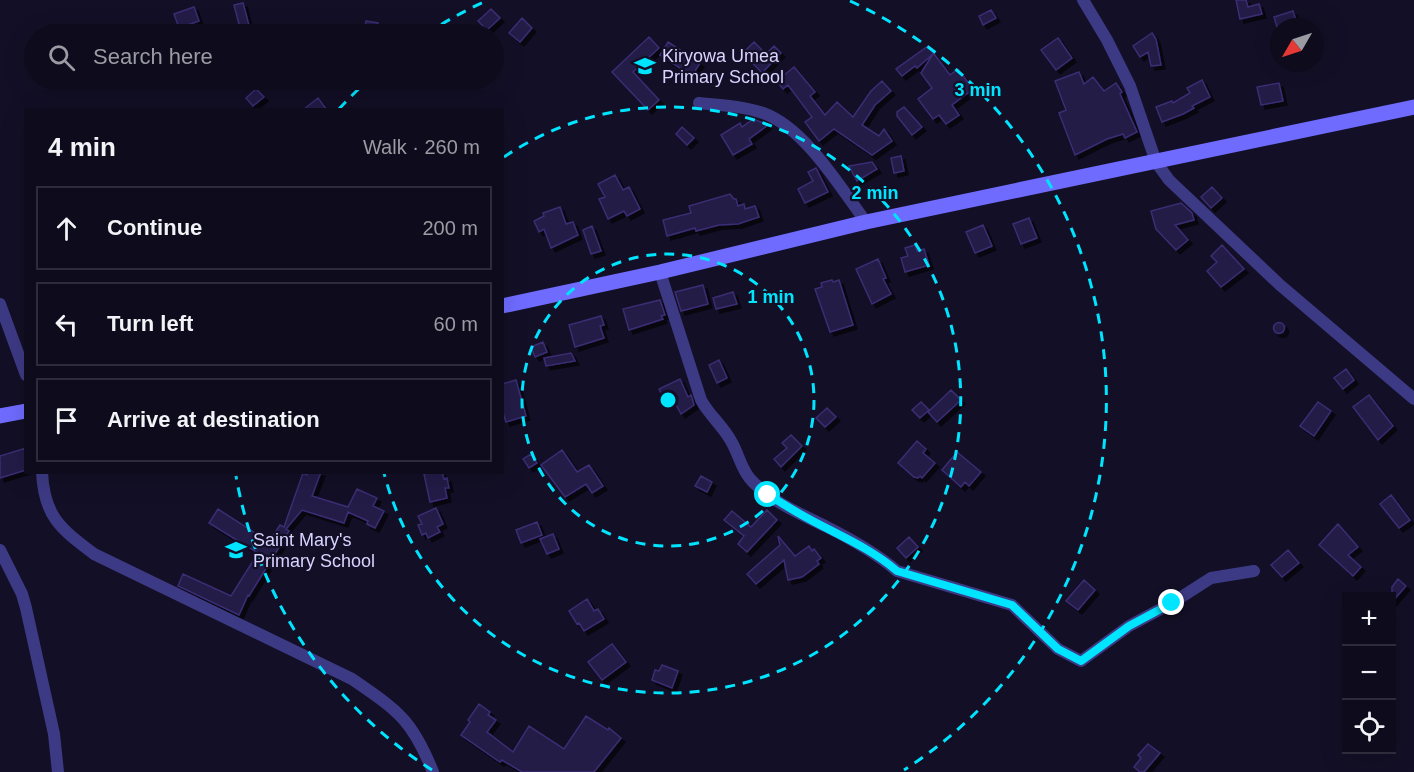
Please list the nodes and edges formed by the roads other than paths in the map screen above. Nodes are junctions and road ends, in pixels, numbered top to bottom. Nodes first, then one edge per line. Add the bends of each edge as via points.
1 (1083, 0) edge
2 (699, 103) dead end
3 (1414, 107) edge
4 (1156, 162) junction
5 (866, 222) junction
6 (660, 272) junction
7 (0, 304) edge
8 (504, 306) edge
9 (24, 370) edge
10 (1414, 399) edge
11 (24, 411) edge
12 (0, 416) edge
13 (42, 474) edge
14 (0, 550) edge
15 (1254, 571) dead end
16 (58, 772) edge
17 (433, 772) edge

1 - 4 street via 1130,86
2 - 5 street via 749,108 780,122 811,150
3 - 4 main road
4 - 5 main road
4 - 10 street via 1175,186 1280,285
5 - 6 main road
6 - 8 main road
6 - 15 street via 700,400 731,440 751,480 768,495 855,542 897,571 1012,605 1058,649 1081,661 1129,626 1211,578
7 - 9 street
11 - 12 main road
13 - 17 street via 53,517 94,554 352,679 404,717
14 - 16 street via 26,608 54,734

